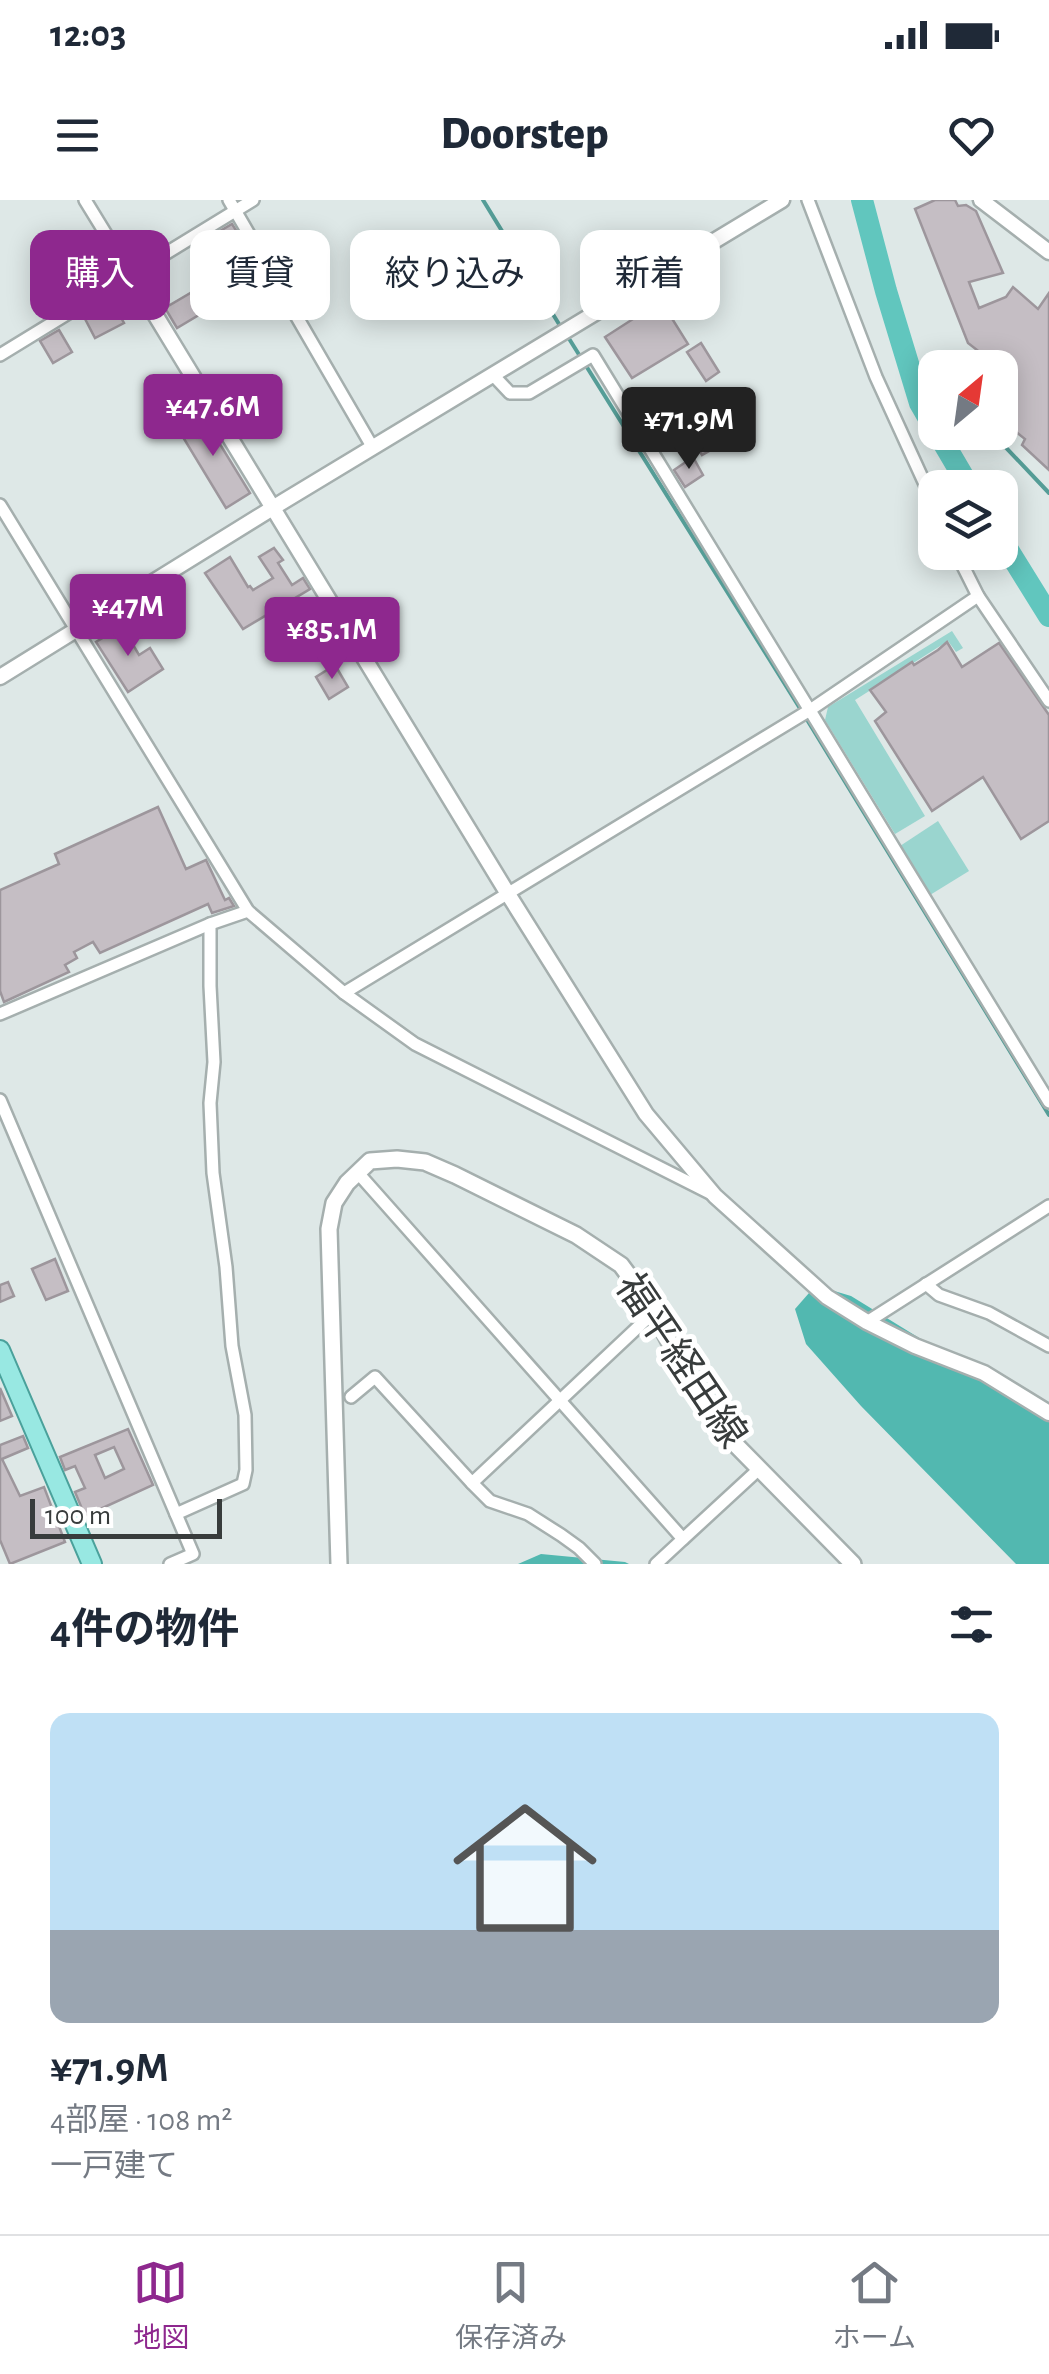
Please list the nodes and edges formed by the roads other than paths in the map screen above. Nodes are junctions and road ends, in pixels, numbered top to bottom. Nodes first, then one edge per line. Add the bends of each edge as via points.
1 (85, 200) edge
2 (253, 200) edge
3 (782, 200) edge
4 (808, 200) edge
5 (981, 200) edge
6 (232, 205) edge
7 (103, 230) edge
8 (170, 248) edge
9 (1049, 252) edge
10 (57, 320) edge
11 (158, 320) edge
12 (0, 355) edge
13 (494, 376) junction
14 (373, 448) junction
15 (919, 470) edge
16 (0, 504) edge
17 (273, 508) junction
18 (965, 570) edge
19 (978, 596) junction
20 (76, 630) junction
21 (0, 678) edge
22 (1049, 701) edge
23 (810, 710) junction
24 (508, 894) junction
25 (248, 911) junction
26 (210, 924) junction
27 (344, 993) junction
28 (0, 1014) edge
29 (0, 1100) edge
30 (1049, 1102) edge
31 (358, 1172) junction
32 (715, 1196) junction
33 (1049, 1206) edge
34 (926, 1284) junction
35 (654, 1312) junction
36 (868, 1322) junction
37 (1049, 1346) edge
38 (0, 1350) edge
39 (351, 1397) dead end
40 (559, 1400) junction
41 (1049, 1414) edge
42 (760, 1469) junction
43 (472, 1482) junction
44 (176, 1514) junction
45 (683, 1539) junction
46 (92, 1564) edge
47 (170, 1564) edge
48 (339, 1564) edge
49 (595, 1564) edge
50 (656, 1564) edge
51 (853, 1564) edge

1 - 7 street
2 - 6 street
3 - 13 street
4 - 15 street
5 - 9 street
6 - 8 street
6 - 14 street
10 - 12 street
11 - 17 street
13 - 14 street
13 - 23 street via 510,392 529,393 593,355
14 - 17 street
16 - 20 street
17 - 20 street
17 - 24 street
18 - 19 street
19 - 22 street
19 - 23 street
20 - 21 street
20 - 25 street
23 - 24 street
23 - 30 street
24 - 27 street
24 - 32 street via 646,1114
25 - 26 street
25 - 27 street
26 - 28 street
26 - 44 street via 213,1173 245,1415 246,1470 243,1484
27 - 32 street via 415,1044
29 - 44 street
31 - 35 main road, 福平経田線 via 370,1161 397,1159 456,1175 621,1265
31 - 40 street
31 - 48 main road via 334,1203 328,1230
32 - 36 street via 828,1297
33 - 34 street
34 - 36 street
34 - 37 street
35 - 40 street
35 - 42 main road, 福平経田線 via 732,1441
36 - 41 street via 984,1373
38 - 46 main road
39 - 43 street via 375,1376
40 - 43 street
40 - 45 street
42 - 45 street
42 - 51 main road, 福平経田線
43 - 49 street via 490,1501 562,1534
44 - 47 street via 193,1554
45 - 50 street

